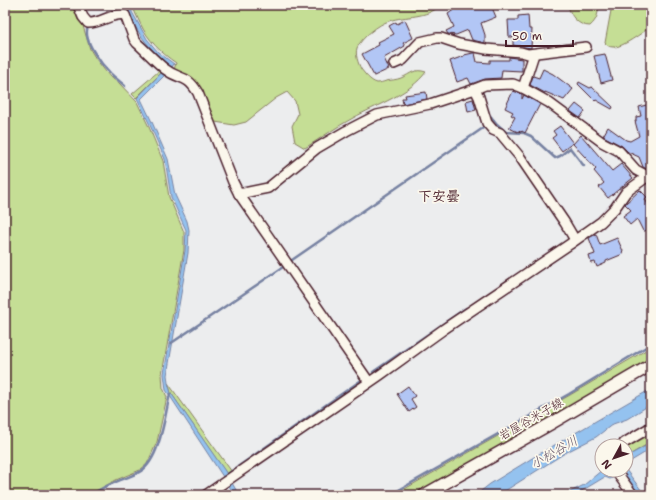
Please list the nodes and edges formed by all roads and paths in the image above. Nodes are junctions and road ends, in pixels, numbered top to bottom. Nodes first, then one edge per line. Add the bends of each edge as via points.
1 (78, 5) edge
2 (586, 47) dead end
3 (534, 54) junction
4 (394, 64) dead end
5 (523, 88) junction
6 (475, 89) junction
7 (650, 176) edge
8 (239, 194) junction
9 (575, 240) junction
10 (651, 365) edge
11 (369, 382) junction
12 (651, 427) edge
13 (632, 438) edge
14 (621, 478) edge
15 (206, 495) edge
16 (424, 495) edge
17 (633, 495) edge

1 - 8 street via 88,23 125,15 134,39 167,71 186,78 193,85
2 - 3 street
3 - 4 street via 486,49 441,38 420,42 403,60
3 - 5 street
5 - 6 street via 513,84 485,85
5 - 7 street via 548,102 602,142 619,151 636,170
6 - 8 street via 430,104 377,115 317,148 268,188
6 - 9 street via 486,123 500,133 520,157
7 - 9 street via 626,192 601,222
8 - 11 street
9 - 11 street
10 - 16 main road, 岩屋谷米子線
11 - 15 street
12 - 13 street
14 - 17 street

